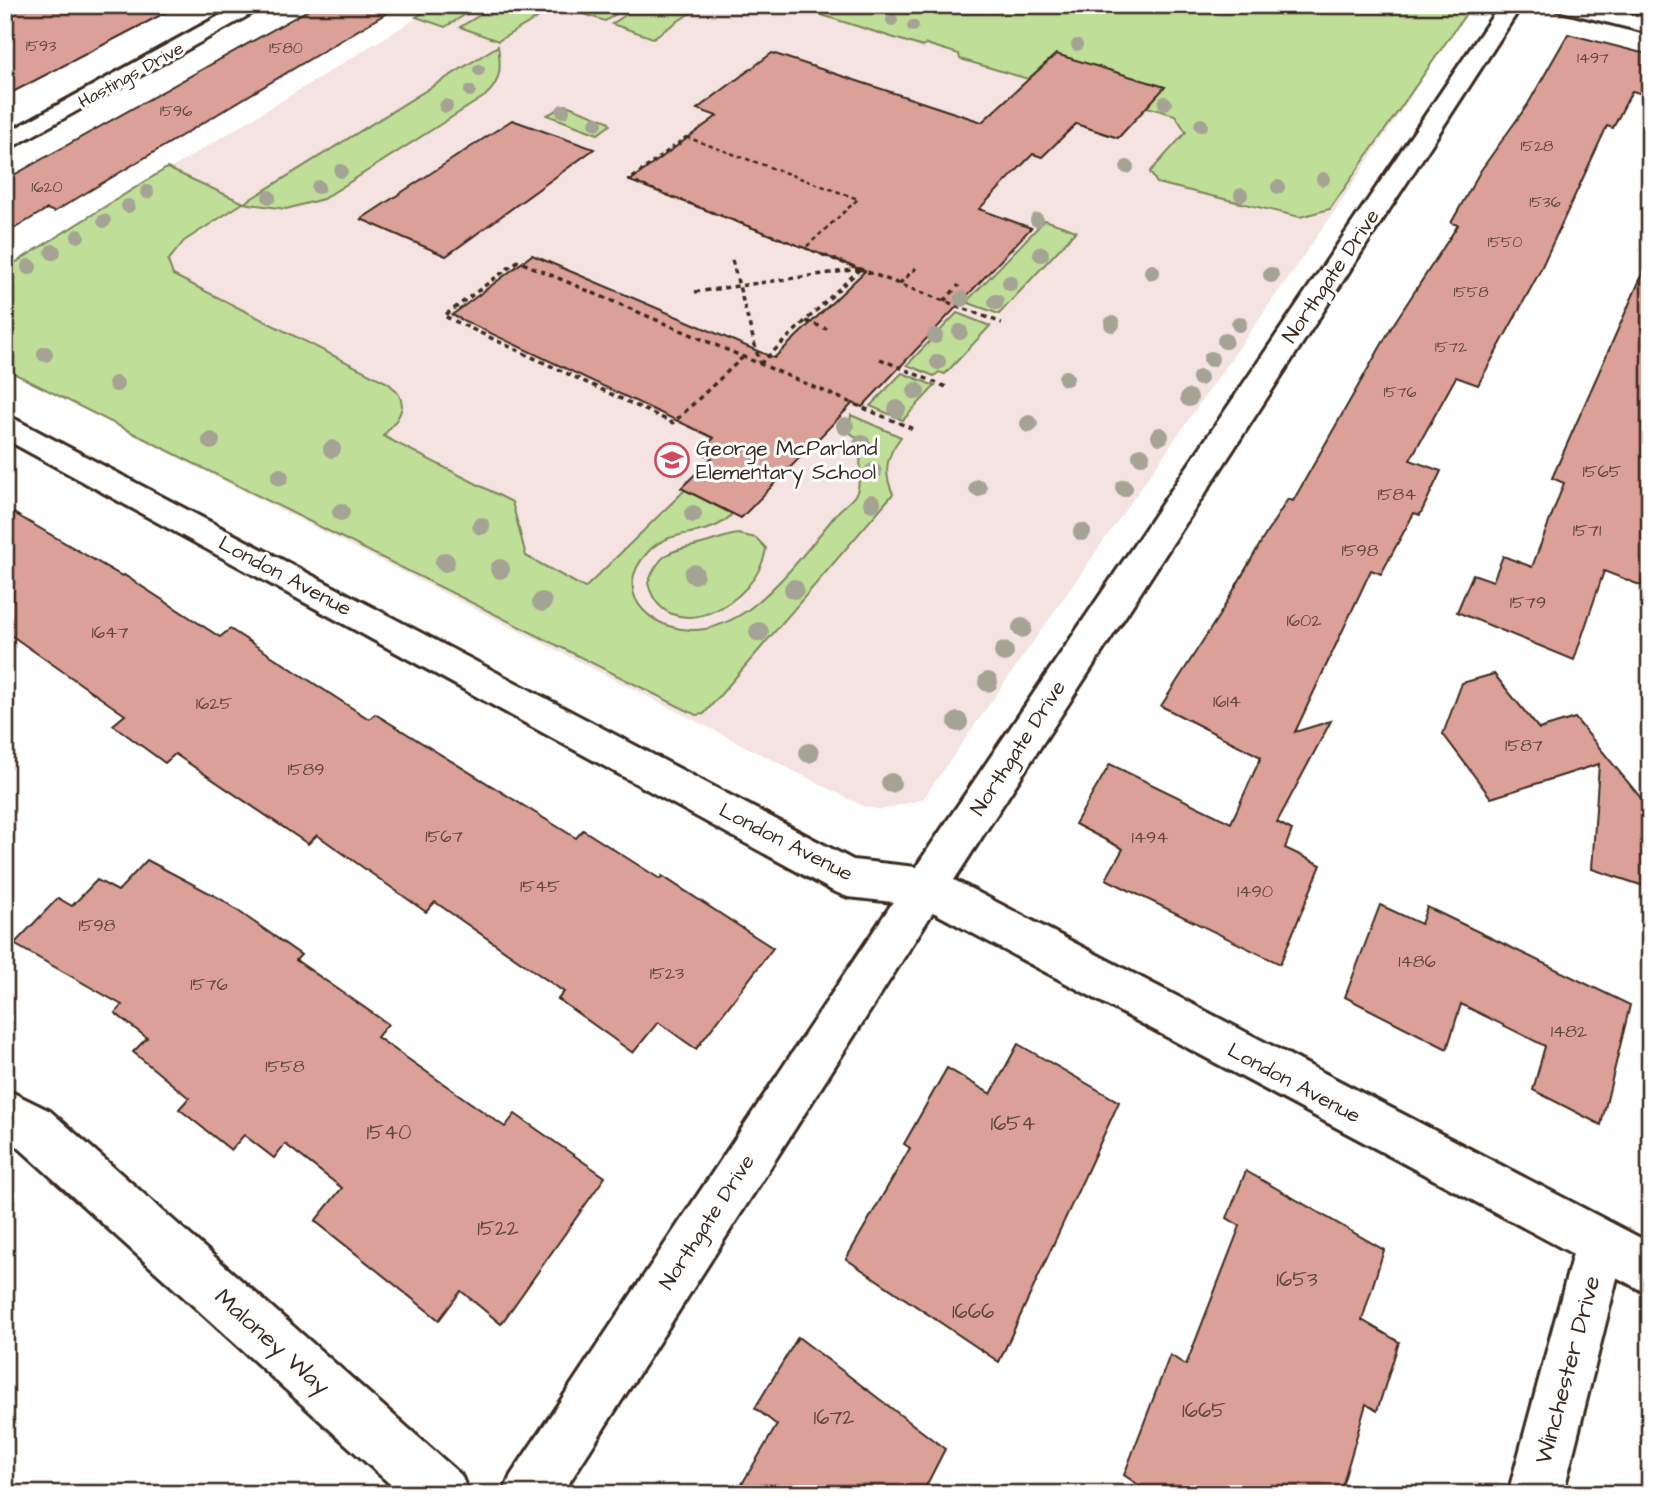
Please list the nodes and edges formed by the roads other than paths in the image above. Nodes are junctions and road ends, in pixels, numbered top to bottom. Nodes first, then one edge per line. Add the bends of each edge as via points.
1 (256, 5) edge
2 (1511, 5) edge
3 (1564, 5) edge
4 (1650, 26) edge
5 (5, 144) edge
6 (6, 426) edge
7 (926, 887) junction
8 (5, 1112) edge
9 (1600, 1246) junction
10 (1650, 1270) edge
11 (442, 1494) edge
12 (530, 1494) edge
13 (1535, 1494) edge

1 - 5 street, Hastings Drive
2 - 7 street, Northgate Drive
3 - 4 street
6 - 7 street, London Avenue via 848,878
7 - 9 street, London Avenue
7 - 12 street, Northgate Drive
8 - 11 street, Maloney Way via 33,1128
9 - 10 street, London Avenue
9 - 13 street, Winchester Drive

